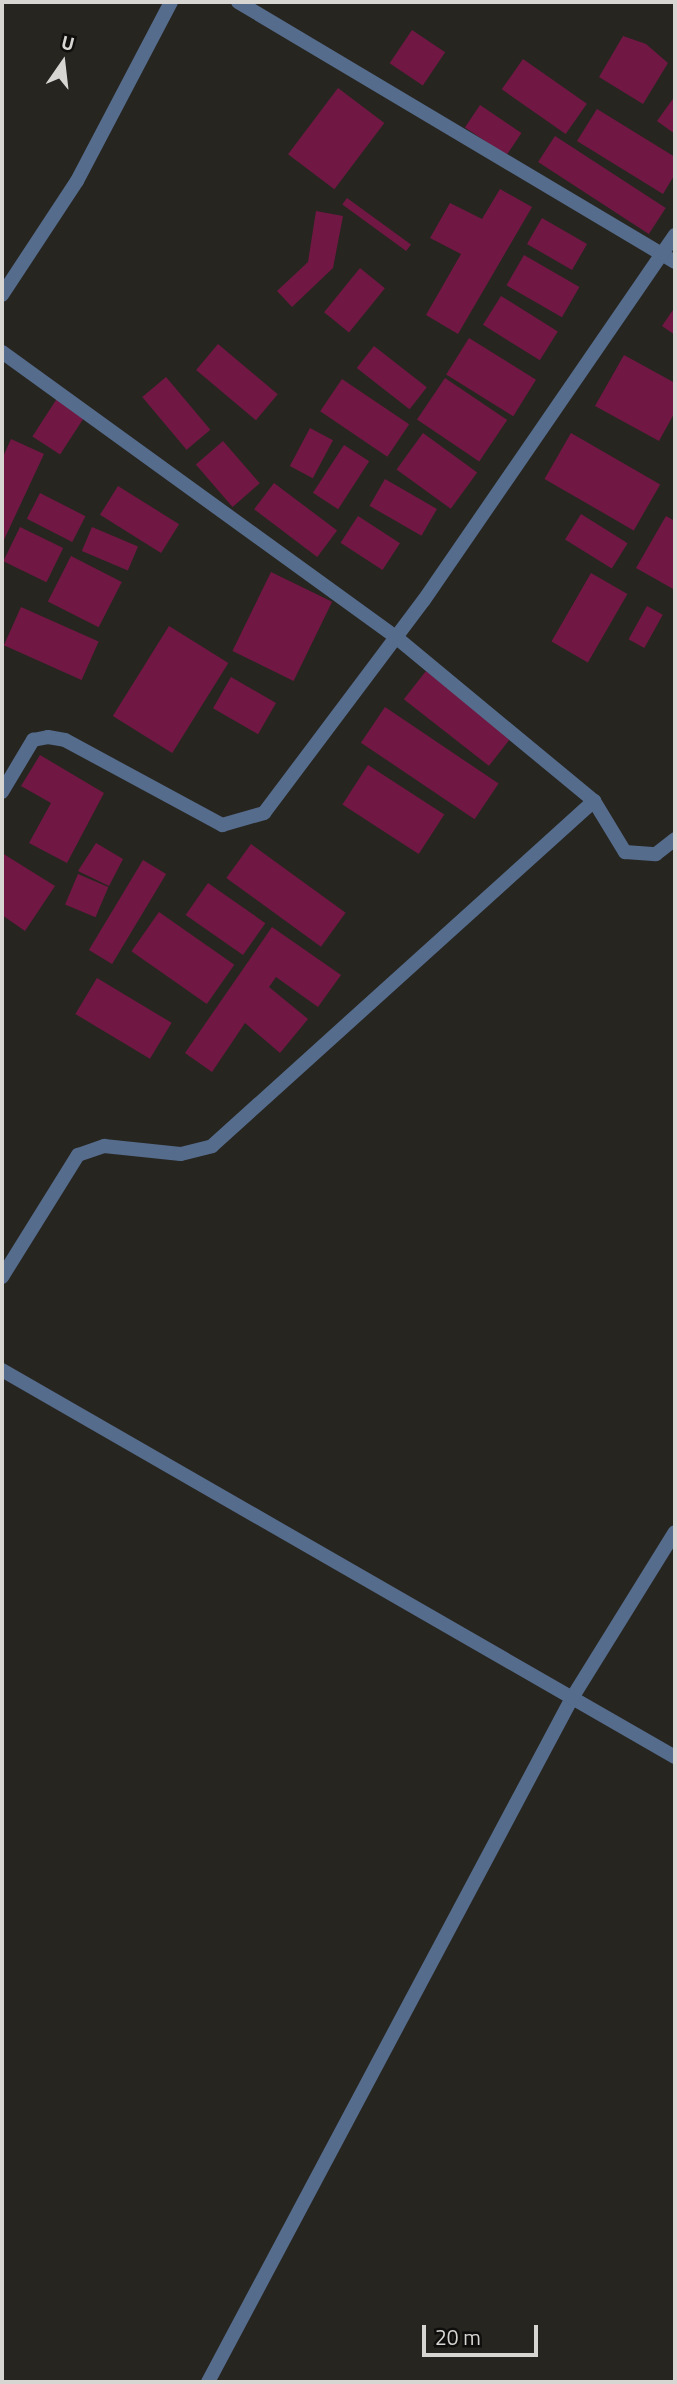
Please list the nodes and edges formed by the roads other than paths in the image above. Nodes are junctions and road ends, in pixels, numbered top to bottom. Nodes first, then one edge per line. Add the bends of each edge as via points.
1 (171, 2) edge
2 (238, 2) edge
3 (675, 234) edge
4 (671, 259) edge
5 (2, 295) edge
6 (2, 352) edge
7 (397, 638) junction
8 (2, 792) edge
9 (594, 801) junction
10 (675, 839) edge
11 (2, 1277) edge
12 (2, 1370) edge
13 (675, 1532) edge
14 (572, 1698) junction
15 (675, 1757) edge
16 (208, 2382) edge

1 - 5 street via 77,181
2 - 4 street
3 - 4 street
4 - 7 street
6 - 7 street
7 - 8 street via 264,813 247,823 222,825 65,740 48,737 33,740
7 - 9 street
9 - 10 street via 625,852 656,854
9 - 11 street via 212,1146 181,1154 104,1146 78,1155
12 - 14 street
13 - 14 street
14 - 15 street
14 - 16 street

